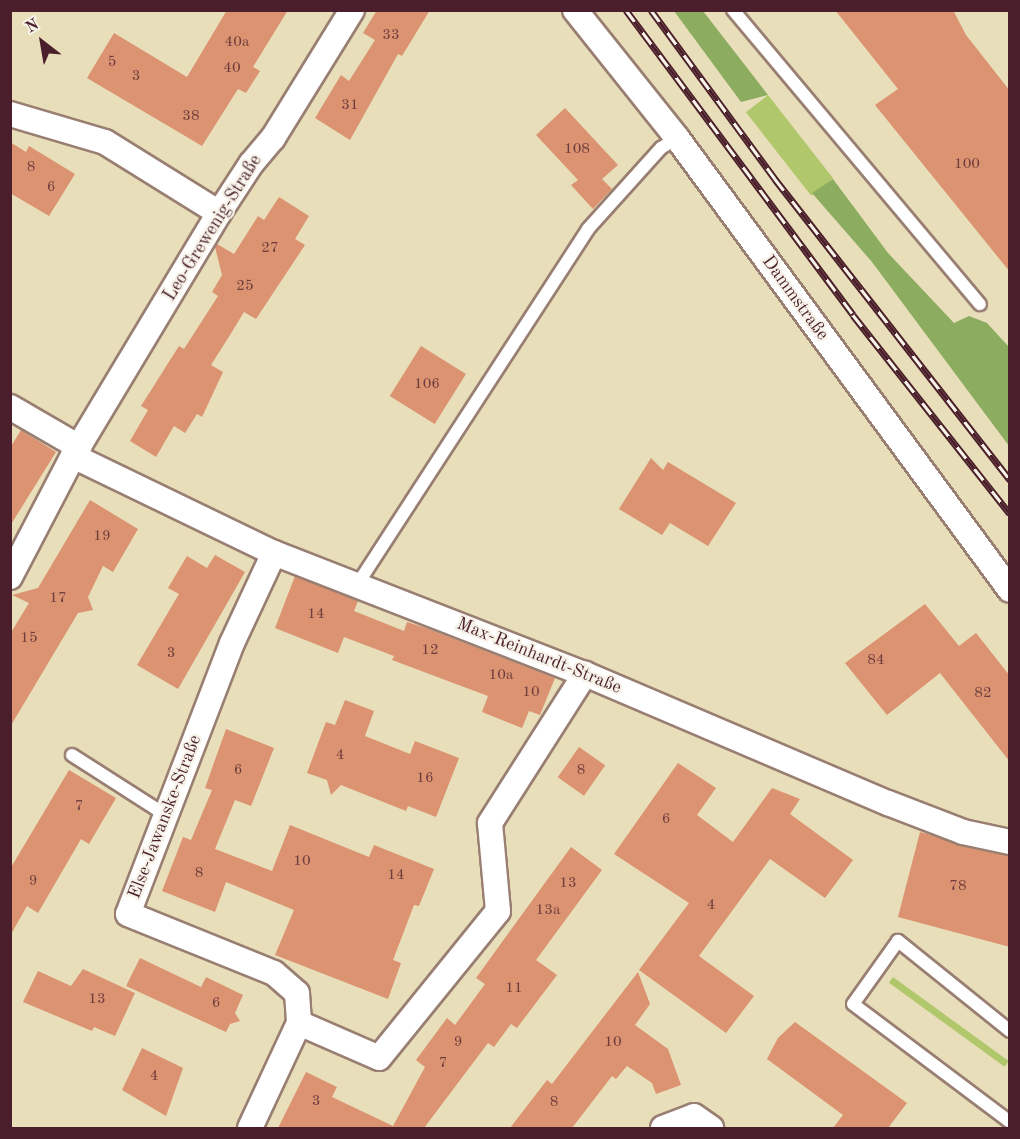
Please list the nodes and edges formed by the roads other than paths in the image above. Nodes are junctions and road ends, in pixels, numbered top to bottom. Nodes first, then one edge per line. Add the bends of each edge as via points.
1 (352, 10) edge
2 (575, 10) edge
3 (733, 10) edge
4 (10, 114) edge
5 (677, 138) junction
6 (219, 213) junction
7 (980, 304) dead end
8 (10, 407) edge
9 (76, 452) junction
10 (274, 553) junction
11 (10, 577) edge
12 (357, 585) junction
13 (1010, 590) edge
14 (585, 674) junction
15 (72, 755) dead end
16 (166, 814) junction
17 (1010, 842) edge
18 (299, 1023) junction
19 (1010, 1031) edge
20 (1010, 1122) edge
21 (250, 1128) edge
22 (663, 1128) edge
23 (711, 1128) edge

1 - 6 street, Leo-Grewenig-Straße via 273,138 250,164
2 - 5 street, Dammstraße
3 - 7 lane
4 - 6 street via 105,142
5 - 12 lane via 661,148 588,228
5 - 13 street, Dammstraße
6 - 9 street, Leo-Grewenig-Straße
8 - 9 street
9 - 10 street, Max-Reinhardt-Straße
9 - 11 street, Leo-Grewenig-Straße
10 - 12 street, Max-Reinhardt-Straße
10 - 16 street, Else-Jawanske-Straße via 232,643
12 - 14 street, Max-Reinhardt-Straße
14 - 17 street, Max-Reinhardt-Straße via 888,803 963,832
14 - 18 street via 490,823 498,911 379,1058
15 - 16 lane
16 - 18 street, Else-Jawanske-Straße via 128,914 274,973 297,993
18 - 21 street
19 - 20 lane via 897,941 853,1004
22 - 23 street via 694,1116

